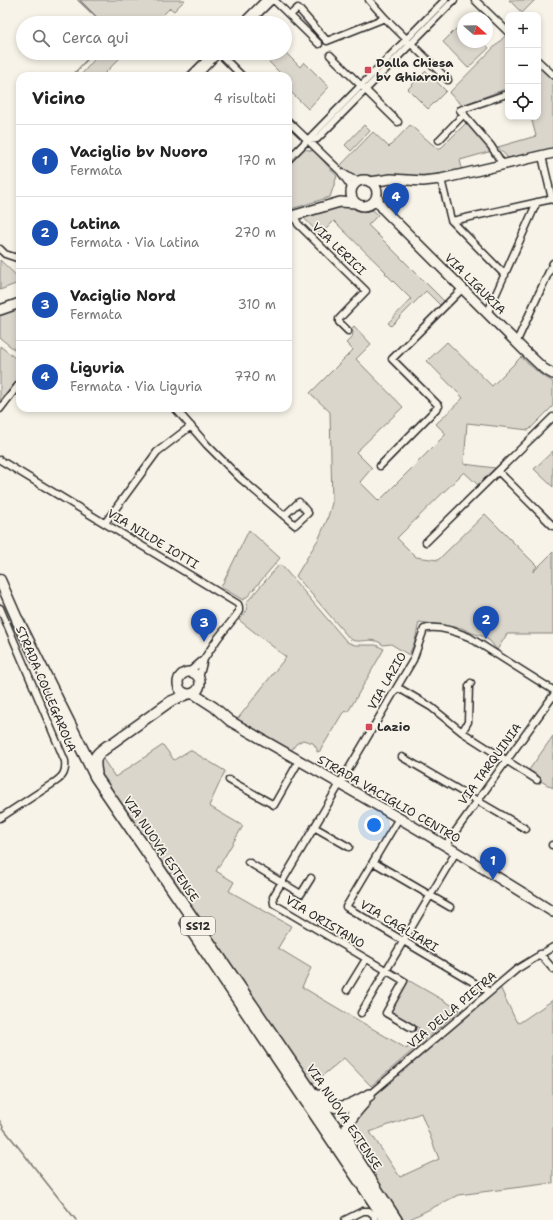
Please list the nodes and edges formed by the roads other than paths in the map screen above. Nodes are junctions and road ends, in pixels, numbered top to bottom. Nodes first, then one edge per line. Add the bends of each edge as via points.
1 (265, 0) edge
2 (273, 0) edge
3 (369, 0) edge
4 (445, 0) edge
5 (454, 0) edge
6 (475, 0) edge
7 (290, 15) joint
8 (249, 16) edge
9 (256, 16) edge
10 (292, 17) edge
11 (385, 18) junction
12 (505, 29) edge
13 (408, 42) junction
14 (319, 44) dead end
15 (330, 55) dead end
16 (206, 60) edge
17 (212, 60) edge
18 (226, 60) edge
19 (541, 64) edge
20 (194, 72) edge
21 (201, 72) edge
22 (238, 72) edge
23 (553, 75) edge
24 (448, 80) dead end
25 (363, 88) junction
26 (504, 95) dead end
27 (464, 114) junction
28 (398, 122) dead end
29 (292, 125) edge
30 (308, 140) junction
31 (439, 140) dead end
32 (553, 153) edge
33 (292, 156) edge
34 (542, 156) junction
35 (503, 165) junction
36 (340, 172) junction
37 (396, 179) junction
38 (440, 179) junction
39 (365, 181) junction
40 (352, 190) junction
41 (377, 195) junction
42 (552, 200) edge
43 (340, 202) junction
44 (537, 202) junction
45 (356, 203) junction
46 (370, 205) junction
47 (382, 208) junction
48 (292, 216) edge
49 (292, 217) edge
50 (452, 221) junction
51 (0, 249) edge
52 (16, 258) edge
53 (553, 263) edge
54 (505, 275) junction
55 (462, 289) junction
56 (16, 304) edge
57 (0, 310) edge
58 (487, 314) junction
59 (348, 332) dead end
60 (516, 343) junction
61 (553, 374) edge
62 (16, 388) edge
63 (0, 409) edge
64 (179, 412) edge
65 (553, 417) edge
66 (191, 426) junction
67 (0, 460) edge
68 (380, 466) dead end
69 (498, 471) junction
70 (284, 516) dead end
71 (105, 523) junction
72 (553, 526) edge
73 (426, 542) dead end
74 (0, 580) edge
75 (0, 608) edge
76 (18, 621) junction
77 (204, 659) junction
78 (189, 672) junction
79 (200, 682) junction
80 (472, 683) dead end
81 (178, 684) junction
82 (397, 687) junction
83 (553, 690) edge
84 (191, 694) junction
85 (553, 696) edge
86 (171, 701) junction
87 (214, 707) junction
88 (462, 732) junction
89 (75, 734) junction
90 (104, 749) junction
91 (402, 757) dead end
92 (299, 761) junction
93 (506, 761) junction
94 (96, 777) junction
95 (229, 780) dead end
96 (537, 780) dead end
97 (340, 784) junction
98 (478, 801) junction
99 (0, 818) edge
100 (399, 818) junction
101 (314, 827) junction
102 (526, 829) dead end
103 (445, 846) junction
104 (349, 847) dead end
105 (456, 852) junction
106 (248, 862) dead end
107 (373, 862) junction
108 (311, 878) dead end
109 (282, 882) junction
110 (430, 895) junction
111 (450, 907) dead end
112 (553, 912) edge
113 (403, 941) junction
114 (553, 947) edge
115 (540, 954) junction
116 (366, 959) junction
117 (553, 969) edge
118 (386, 971) junction
119 (348, 990) dead end
120 (490, 992) junction
121 (361, 1013) dead end
122 (412, 1028) dead end
123 (303, 1080) junction
124 (369, 1095) junction
125 (353, 1153) junction
126 (345, 1220) edge
127 (375, 1220) edge
128 (386, 1220) edge
129 (396, 1220) edge

1 - 8 street
2 - 7 street
2 - 9 street
3 - 11 street
4 - 13 street
5 - 13 street
6 - 12 street
7 - 11 street via 298,8 327,42
10 - 14 street
11 - 13 street
13 - 24 street
13 - 25 street
15 - 25 street
16 - 20 street
17 - 21 street
18 - 22 street
19 - 23 street
25 - 28 street
25 - 30 street
26 - 27 street via 460,110
27 - 31 street
27 - 35 street via 491,146
29 - 30 street
30 - 33 street
30 - 36 street
32 - 34 street
34 - 35 street
34 - 42 street
35 - 38 street
36 - 39 street
36 - 40 street
37 - 38 street
37 - 39 street
37 - 41 street via 384,186
38 - 50 street
39 - 40 street via 354,184
39 - 41 street via 376,187
40 - 43 street
40 - 45 street via 351,196
41 - 46 street
41 - 47 street, VIA LIGURIA
42 - 44 street
43 - 45 street
43 - 48 street
44 - 50 street
44 - 54 street
45 - 46 street
46 - 47 street
47 - 55 street, VIA LIGURIA
49 - 59 street, VIA LERICI via 366,291 339,319
50 - 54 street
51 - 52 street via 5,254
53 - 60 street
54 - 58 street
55 - 58 street, VIA LIGURIA
55 - 68 street via 392,359 440,406
56 - 57 street
58 - 60 street, VIA LIGURIA
60 - 61 street, VIA LIGURIA
62 - 63 street
64 - 66 street
65 - 69 street
66 - 70 street via 240,478
66 - 71 street via 157,452
67 - 71 street, VIA NILDE IOTTI
69 - 72 street
69 - 73 street
71 - 77 street, VIA NILDE IOTTI via 238,604 239,611
74 - 76 main road, VIA NUOVA ESTENSE / SS12
75 - 99 street, STRADA COLLEGAROLA via 65,761 62,777
76 - 89 highway, VIA NUOVA ESTENSE / SS12
76 - 128 highway, VIA NUOVA ESTENSE / SS12 via 67,735 87,774
77 - 78 street, VIA NILDE IOTTI
77 - 79 street, VIA NILDE IOTTI
78 - 79 street via 196,674
78 - 81 street via 182,675
79 - 84 street via 198,690
79 - 87 street, STRADA VACIGLIO CENTRO
80 - 88 street via 469,686 468,722
81 - 84 street via 180,690
81 - 86 street
82 - 83 street, VIA LAZIO via 413,660 424,629 429,628 456,631 469,637
82 - 88 street via 431,707
82 - 97 street, VIA LAZIO
84 - 86 street
84 - 87 street, STRADA VACIGLIO CENTRO
85 - 93 street, VIA TARQUINIA
86 - 90 street
87 - 92 street, STRADA VACIGLIO CENTRO via 230,722
88 - 93 street
89 - 90 highway via 88,749
89 - 94 highway, VIA NUOVA ESTENSE / SS12
90 - 94 highway via 94,762
91 - 98 street
92 - 95 street via 274,805
92 - 97 street, STRADA VACIGLIO CENTRO
93 - 96 street
93 - 98 street, VIA TARQUINIA
94 - 123 highway, VIA NUOVA ESTENSE / SS12
97 - 100 street, STRADA VACIGLIO CENTRO
97 - 101 street, VIA ORISTANO
98 - 102 street
98 - 103 street, VIA TARQUINIA
100 - 103 street, STRADA VACIGLIO CENTRO
100 - 107 street, VIA CAGLIARI
101 - 104 street
101 - 109 street, VIA ORISTANO
103 - 105 street, STRADA VACIGLIO CENTRO
105 - 110 street
105 - 112 street, STRADA VACIGLIO CENTRO
106 - 109 street, VIA ORISTANO
107 - 110 street
107 - 113 street, VIA CAGLIARI via 346,907
108 - 109 street, VIA ORISTANO via 301,894
109 - 116 street, VIA ORISTANO via 273,897 274,904
110 - 111 street
110 - 113 street
113 - 118 street
113 - 120 street, VIA CAGLIARI
114 - 115 street, VIA DELLA PIETRA
115 - 117 street
115 - 120 street, VIA DELLA PIETRA
116 - 118 street, VIA ORISTANO
116 - 119 street, VIA ORISTANO
118 - 121 street
118 - 122 street, VIA ORISTANO via 404,981 386,1013
120 - 124 street, VIA DELLA PIETRA
123 - 124 highway via 325,1102 340,1108 352,1105
123 - 125 highway, VIA NUOVA ESTENSE / SS12
124 - 125 highway via 353,1114 347,1128
125 - 129 highway, VIA NUOVA ESTENSE / SS12
126 - 127 street via 363,1211 369,1211

